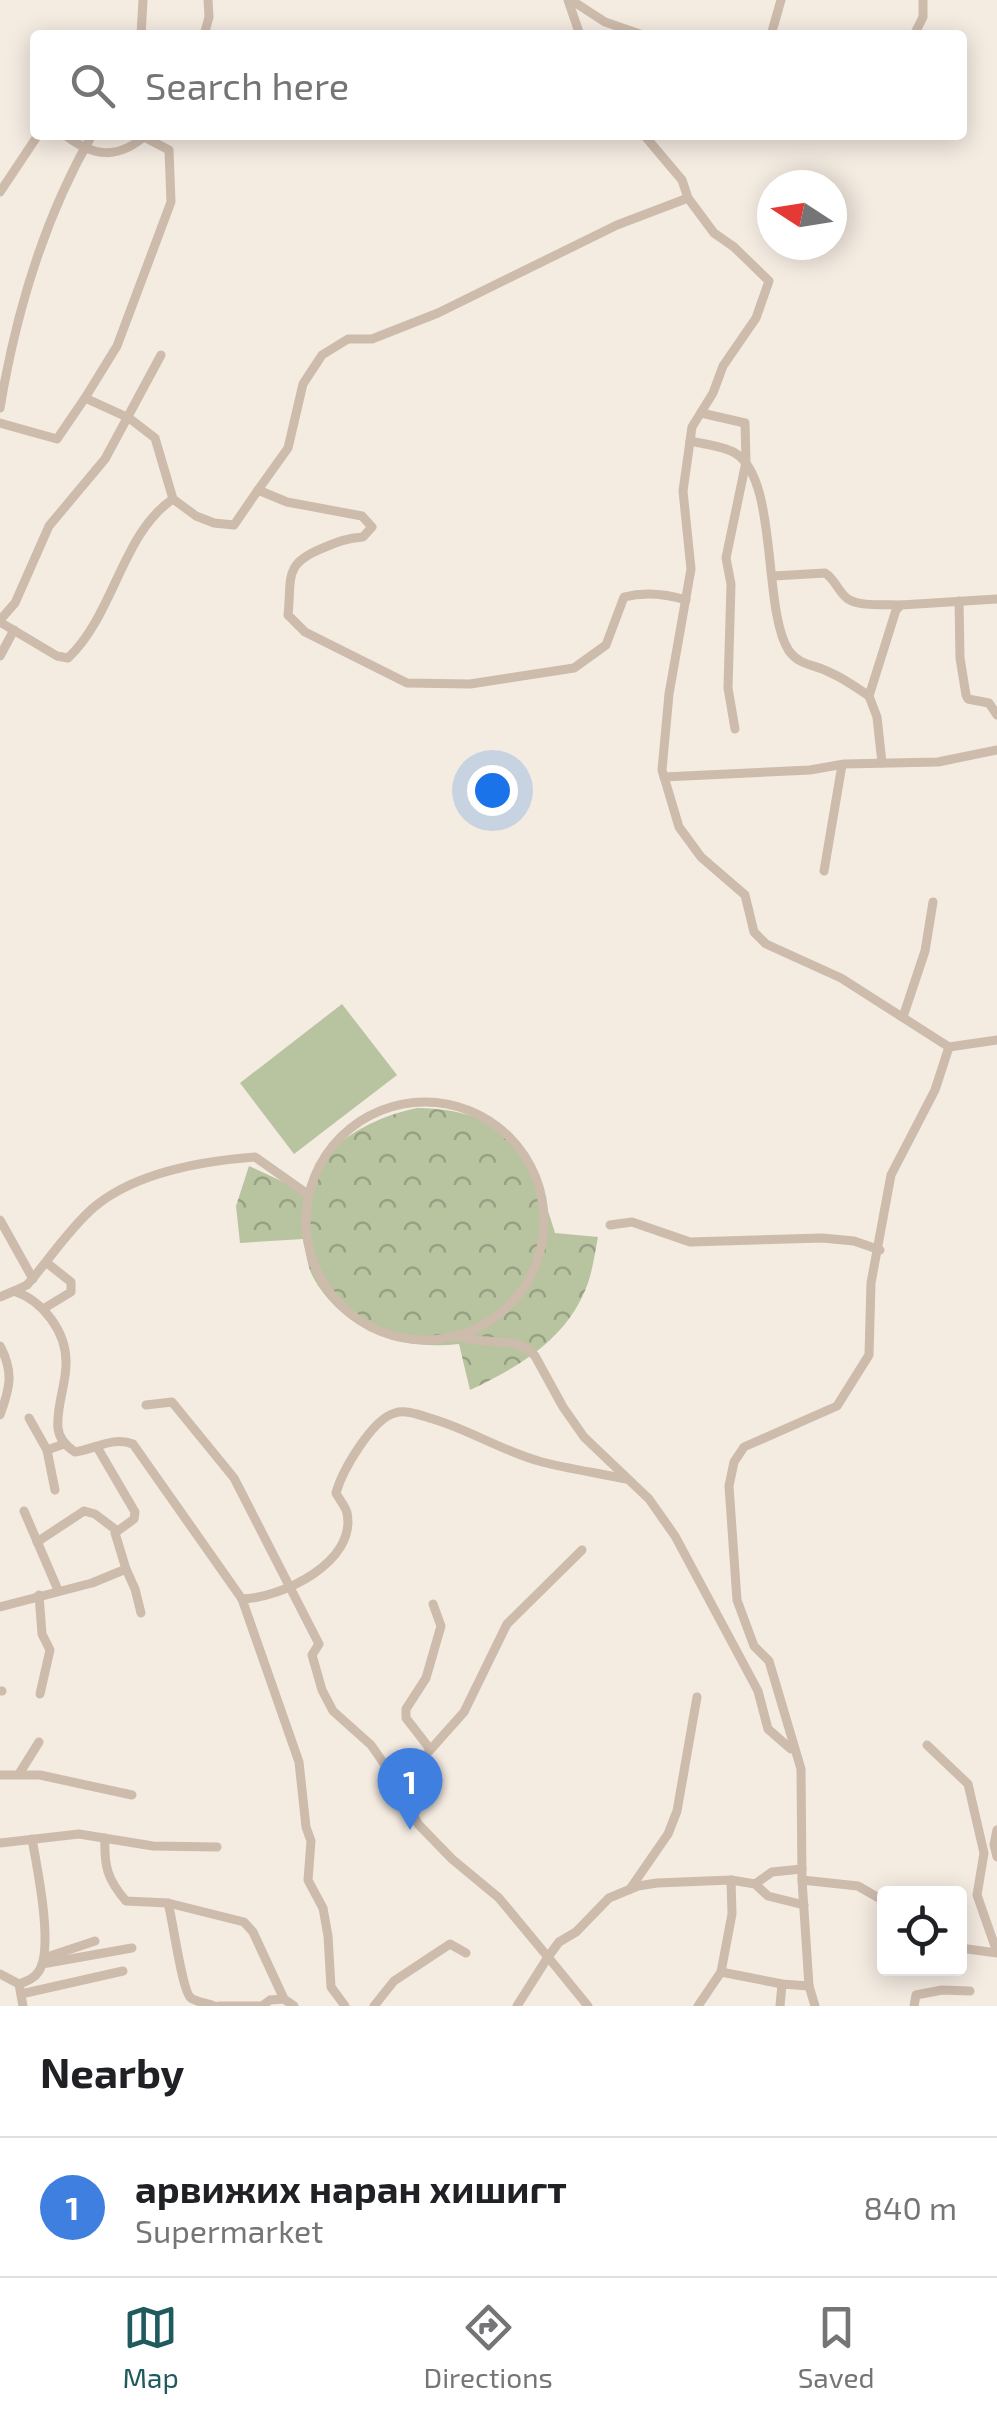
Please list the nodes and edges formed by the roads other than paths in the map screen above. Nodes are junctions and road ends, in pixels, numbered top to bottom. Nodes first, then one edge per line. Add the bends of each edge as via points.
1 (143, 0) edge
2 (208, 0) edge
3 (570, 0) edge
4 (780, 0) edge
5 (923, 0) edge
6 (141, 30) edge
7 (206, 30) edge
8 (579, 30) edge
9 (628, 30) edge
10 (771, 30) edge
11 (916, 30) edge
12 (35, 140) edge
13 (72, 140) edge
14 (89, 140) edge
15 (140, 140) edge
16 (152, 140) edge
17 (648, 140) edge
18 (83, 150) junction
19 (0, 192) edge
20 (688, 198) junction
21 (161, 354) dead end
22 (85, 398) junction
23 (0, 408) edge
24 (701, 412) junction
25 (128, 418) junction
26 (0, 423) edge
27 (690, 441) junction
28 (746, 462) junction
29 (258, 490) junction
30 (172, 500) junction
31 (774, 576) junction
32 (997, 599) edge
33 (686, 600) junction
34 (959, 600) junction
35 (901, 606) junction
36 (0, 621) edge
37 (14, 630) junction
38 (0, 656) edge
39 (869, 696) junction
40 (997, 715) edge
41 (735, 729) dead end
42 (997, 750) edge
43 (882, 763) junction
44 (842, 764) junction
45 (664, 777) junction
46 (824, 870) dead end
47 (933, 902) dead end
48 (903, 1017) junction
49 (997, 1040) edge
50 (949, 1047) junction
51 (306, 1192) junction
52 (0, 1220) edge
53 (610, 1225) dead end
54 (880, 1250) junction
55 (47, 1263) junction
56 (33, 1278) junction
57 (14, 1291) junction
58 (0, 1297) edge
59 (42, 1309) junction
60 (458, 1336) junction
61 (0, 1346) edge
62 (146, 1405) dead end
63 (0, 1416) edge
64 (28, 1418) dead end
65 (64, 1444) junction
66 (97, 1447) junction
67 (47, 1450) junction
68 (626, 1479) junction
69 (55, 1490) dead end
70 (24, 1511) dead end
71 (116, 1530) junction
72 (37, 1542) junction
73 (582, 1550) dead end
74 (126, 1569) junction
75 (292, 1588) junction
76 (58, 1590) junction
77 (39, 1596) junction
78 (242, 1600) junction
79 (433, 1604) dead end
80 (0, 1607) edge
81 (141, 1613) dead end
82 (40, 1694) dead end
83 (697, 1697) dead end
84 (39, 1742) dead end
85 (927, 1745) dead end
86 (430, 1749) junction
87 (793, 1751) junction
88 (19, 1774) junction
89 (0, 1775) edge
90 (399, 1785) junction
91 (132, 1795) dead end
92 (997, 1830) edge
93 (32, 1838) junction
94 (105, 1838) junction
95 (0, 1844) edge
96 (217, 1848) dead end
97 (997, 1857) edge
98 (802, 1875) junction
99 (731, 1880) junction
100 (755, 1884) junction
101 (628, 1891) junction
102 (877, 1897) edge
103 (168, 1903) junction
104 (804, 1905) junction
105 (95, 1942) dead end
106 (132, 1948) dead end
107 (967, 1949) edge
108 (466, 1953) dead end
109 (997, 1953) edge
110 (548, 1957) junction
111 (43, 1961) junction
112 (123, 1971) dead end
113 (720, 1972) junction
114 (0, 1974) edge
115 (782, 1984) junction
116 (809, 1986) junction
117 (20, 1989) junction
118 (970, 1991) dead end
119 (284, 1999) junction
120 (23, 2006) edge
121 (217, 2006) edge
122 (294, 2006) edge
123 (345, 2006) edge
124 (374, 2006) edge
125 (517, 2006) edge
126 (588, 2006) edge
127 (698, 2006) edge
128 (780, 2006) edge
129 (815, 2006) edge
130 (914, 2006) edge

1 - 6 street
2 - 7 street
3 - 8 street
3 - 9 street
4 - 10 street
5 - 11 street
12 - 19 street
13 - 18 street
14 - 18 street
15 - 18 street via 108,154
16 - 22 street via 169,150 171,202 117,346
17 - 20 street via 682,180
18 - 23 street via 36,254
20 - 24 street via 714,233 769,281 756,318
20 - 29 street via 618,224 438,314 372,339 348,339 322,354 303,384 288,448
21 - 25 street
22 - 25 street
22 - 26 street via 57,439
24 - 27 street
24 - 28 street via 744,423
25 - 30 street via 155,438
25 - 36 street via 105,459 48,526
27 - 28 street via 733,451
27 - 33 street via 683,491 691,569
28 - 31 street via 758,488
28 - 41 street via 726,558
29 - 30 street via 234,525 196,516
29 - 33 street via 362,516 372,528 295,562 288,615 306,632 407,683 470,684 574,668 606,645 624,597
30 - 37 street via 157,510 97,623 68,658
31 - 35 street via 825,573 853,602
31 - 39 street via 788,649 801,663 825,669
32 - 34 street
33 - 45 street via 669,694
34 - 35 street
34 - 40 street via 966,696 988,703
35 - 39 street
36 - 37 street
37 - 38 street
39 - 43 street
42 - 43 street via 938,762
43 - 44 street
44 - 45 street
44 - 46 street
45 - 48 street via 680,827 700,857 745,895 754,932
47 - 48 street
48 - 50 street
49 - 50 street
50 - 54 street via 935,1090 892,1172
51 - 55 street via 255,1158 144,1180 93,1208
51 - 60 street via 308,1245 336,1300 379,1331 422,1340
51 - 60 street via 344,1133 394,1105 453,1105 514,1140 537,1176 541,1249 519,1298
52 - 56 street
53 - 54 street via 632,1222 690,1242 822,1238
54 - 87 street via 870,1290 869,1354 855,1380 837,1406 748,1444 730,1474 737,1600 754,1646 769,1661
55 - 56 street
55 - 59 street via 72,1286
56 - 57 street
57 - 58 street
57 - 59 street
59 - 65 street via 53,1320 67,1360 58,1429
60 - 68 street via 528,1349 573,1422
61 - 63 street via 10,1365
62 - 75 street via 172,1402 234,1478
64 - 67 street
65 - 66 street via 75,1452
65 - 67 street
66 - 71 street via 135,1512
66 - 78 street via 134,1444
67 - 69 street
68 - 75 street via 542,1462 459,1427 395,1412 340,1479 336,1493 347,1513 346,1538 334,1556
68 - 87 street via 676,1536 758,1692 768,1729
70 - 72 street
71 - 72 street via 84,1511
71 - 74 street
72 - 76 street
73 - 86 street via 506,1624 464,1712
74 - 76 street
74 - 81 street
75 - 78 street
75 - 90 street via 319,1644 312,1656 333,1711 371,1744
76 - 77 street
77 - 80 street
77 - 82 street via 50,1650
78 - 123 street via 299,1762 311,1841 308,1880 323,1908 331,1987
79 - 86 street via 442,1626 426,1678 406,1709
83 - 101 street via 677,1811
84 - 88 street
85 - 109 street via 968,1784 984,1853 977,1894
86 - 90 street
87 - 98 street via 803,1786
88 - 89 street
88 - 91 street
90 - 110 street via 418,1824 499,1898
92 - 97 street
93 - 94 street
93 - 95 street
93 - 111 street
94 - 96 street
94 - 103 street via 104,1867 126,1901
98 - 100 street via 772,1872
98 - 102 street via 858,1886
98 - 104 street
99 - 100 street
99 - 101 street via 657,1882
99 - 113 street via 732,1914
100 - 104 street via 768,1896
101 - 110 street via 609,1898
103 - 119 street via 244,1922
103 - 121 street via 184,1988 190,1998
104 - 116 street
105 - 111 street
106 - 111 street
107 - 109 street
108 - 124 street via 450,1944 394,1981
110 - 125 street
110 - 126 street
111 - 117 street
112 - 117 street
113 - 115 street
113 - 127 street
114 - 117 street
115 - 116 street
115 - 128 street
116 - 129 street
117 - 120 street
118 - 130 street via 928,1991 916,1995
119 - 121 street
119 - 122 street

